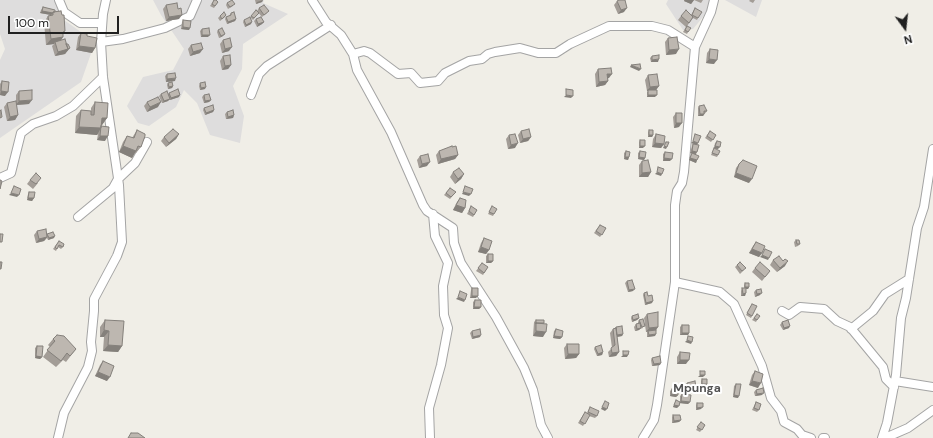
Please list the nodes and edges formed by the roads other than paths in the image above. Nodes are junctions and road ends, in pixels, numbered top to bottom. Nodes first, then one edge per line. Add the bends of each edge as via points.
1 (59, 0) edge
2 (106, 0) edge
3 (196, 0) edge
4 (312, 0) edge
5 (714, 0) edge
6 (102, 23) junction
7 (331, 25) junction
8 (101, 42) junction
9 (695, 47) junction
10 (353, 54) junction
11 (103, 77) junction
12 (251, 95) dead end
13 (148, 142) dead end
14 (933, 149) edge
15 (0, 178) edge
16 (118, 178) junction
17 (433, 214) junction
18 (78, 217) dead end
19 (909, 279) junction
20 (675, 282) junction
21 (782, 311) dead end
22 (851, 329) junction
23 (894, 384) junction
24 (933, 387) edge
25 (933, 410) edge
26 (58, 438) edge
27 (430, 438) edge
28 (548, 438) edge
29 (643, 438) edge
30 (811, 438) edge
31 (883, 438) edge

1 - 6 street via 64,12 80,24
2 - 6 street
3 - 8 street via 190,16 165,28
4 - 7 street via 319,14
5 - 9 street
6 - 8 street
7 - 10 street via 341,34
7 - 12 street via 270,63 259,74
8 - 11 street
9 - 10 street via 668,30 652,26 609,26 556,53 538,53 520,48 494,52 482,59 458,66 445,73 438,81 420,83 411,74 398,74 370,53 364,51
9 - 20 street via 684,172 675,206
10 - 17 street via 357,70 391,132 423,205
11 - 15 street via 73,106 56,116 33,124 21,133 11,173
11 - 16 street
13 - 16 street via 135,163
14 - 19 street
16 - 18 street via 113,188
16 - 26 street via 122,242 94,299 92,351 88,367 64,413
17 - 27 street via 435,236 448,263 444,286 444,315 448,328 429,408
17 - 28 street via 453,228 454,243 461,263 496,317 524,368 533,390 541,425
19 - 22 street via 885,294 873,311
19 - 23 street via 898,339
20 - 29 street via 654,420
20 - 30 street via 720,292 734,304 762,366 770,398 782,411 784,422 802,435
21 - 22 street via 789,315 800,307 824,309
22 - 23 street via 883,367 886,379
23 - 24 street
23 - 31 street
25 - 31 street via 908,428

